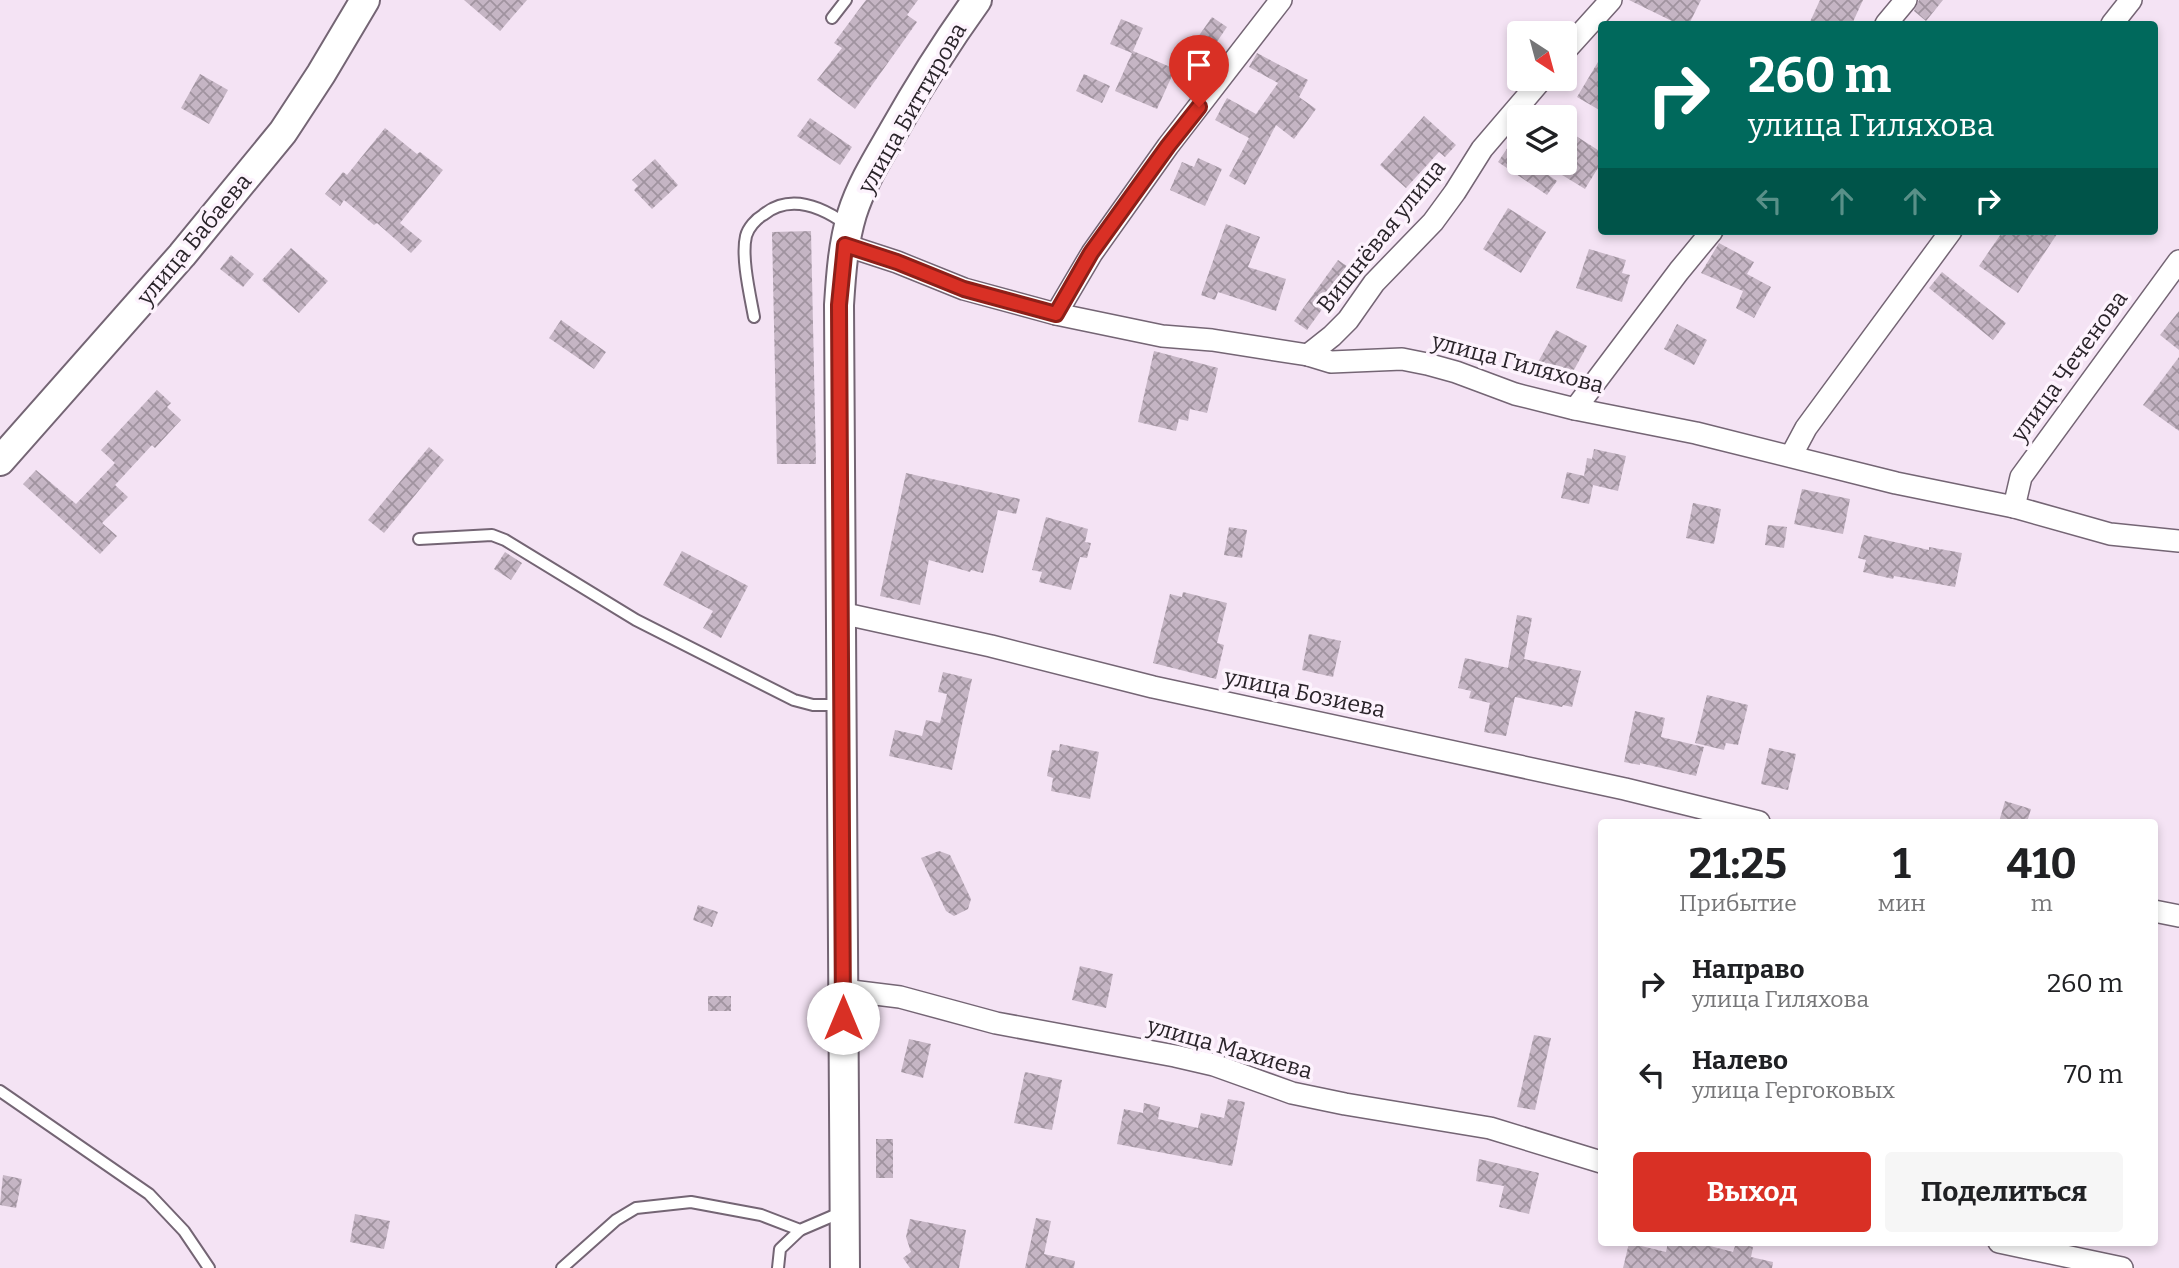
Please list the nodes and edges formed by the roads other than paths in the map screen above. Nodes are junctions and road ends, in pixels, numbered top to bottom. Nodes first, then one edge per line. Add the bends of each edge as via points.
1 (365, 0) edge
2 (846, 0) edge
3 (977, 0) edge
4 (1281, 0) edge
5 (1611, 0) edge
6 (1906, 0) edge
7 (2132, 0) edge
8 (832, 18) dead end
9 (1888, 21) edge
10 (2114, 21) edge
11 (1577, 38) edge
12 (1532, 91) edge
13 (1709, 235) edge
14 (1948, 235) edge
15 (847, 236) junction
16 (2179, 261) edge
17 (1056, 314) junction
18 (754, 317) dead end
19 (1308, 355) junction
20 (1575, 409) junction
21 (1791, 456) junction
22 (0, 461) edge
23 (2021, 477) junction
24 (1976, 500) junction
25 (2014, 508) junction
26 (419, 539) dead end
27 (2179, 541) edge
28 (841, 613) junction
29 (842, 705) junction
30 (1747, 819) edge
31 (2158, 912) edge
32 (2179, 916) edge
33 (843, 990) junction
34 (0, 1091) edge
35 (1598, 1161) edge
36 (845, 1210) junction
37 (800, 1230) junction
38 (2018, 1246) edge
39 (209, 1268) edge
40 (562, 1268) edge
41 (778, 1268) edge
42 (845, 1268) edge
43 (2122, 1268) edge

1 - 22 street, улица Бабаева via 283,132 182,255
2 - 8 lane
3 - 15 street, улица Биттирова via 883,149
4 - 17 street via 1091,253
5 - 11 street
6 - 9 street
7 - 10 street
12 - 19 street, Вишнёвая улица via 1482,149 1433,222 1374,283 1348,320
13 - 20 street
14 - 21 street via 1806,428
15 - 17 street, улица Гиляхова via 964,289
15 - 18 lane via 830,212 811,205 770,209 756,220 746,235
15 - 28 street, улица Биттирова via 839,305
16 - 23 street, улица Чеченова
17 - 19 street, улица Гиляхова via 1163,337
19 - 20 street, улица Гиляхова via 1331,362 1402,359 1427,364
20 - 21 street, улица Гиляхова
21 - 24 street, улица Гиляхова
23 - 24 lane via 2002,494
23 - 25 street, улица Чеченова
24 - 25 street, улица Гиляхова
25 - 27 street, улица Гиляхова via 2110,534
26 - 29 lane via 479,535 505,540 636,620 794,700
28 - 29 street, улица Биттирова
28 - 30 street, улица Бозиева
29 - 33 street, улица Биттирова
31 - 32 street
33 - 35 street, улица Махиева via 900,997 996,1023 1175,1056 1316,1099 1490,1128
33 - 36 street, улица Биттирова
34 - 39 lane via 149,1194 184,1231
36 - 37 lane
36 - 42 street, улица Биттирова
37 - 40 lane via 761,1215 691,1202 636,1208
37 - 41 lane via 780,1249
38 - 43 street

